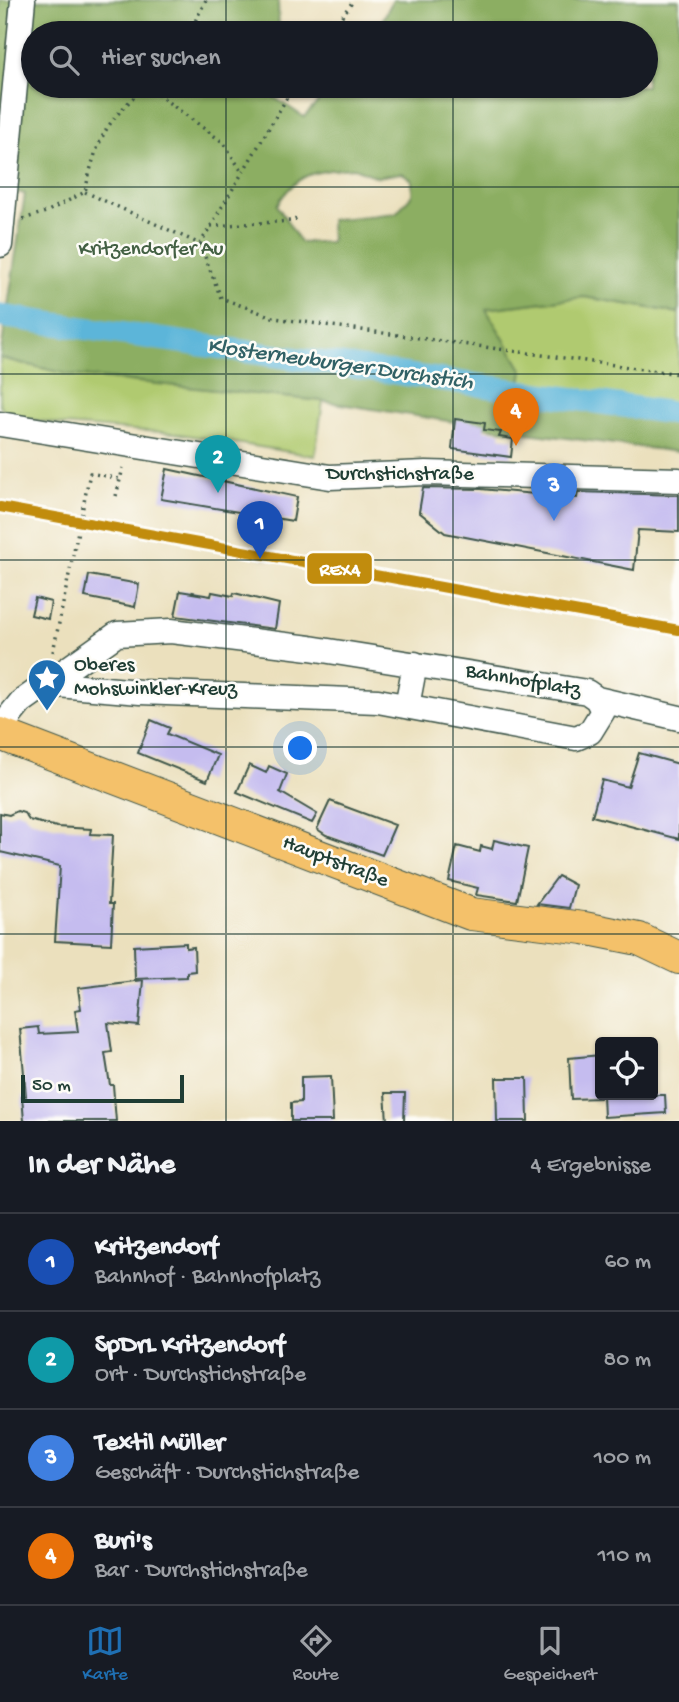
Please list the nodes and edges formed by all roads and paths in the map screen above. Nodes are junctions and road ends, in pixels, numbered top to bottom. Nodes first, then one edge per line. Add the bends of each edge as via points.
1 (23, 0) edge
2 (206, 0) edge
3 (354, 0) edge
4 (195, 21) edge
5 (338, 21) edge
6 (133, 98) edge
7 (164, 98) edge
8 (287, 98) edge
9 (242, 173) junction
10 (2, 189) edge
11 (85, 192) junction
12 (301, 217) dead end
13 (211, 226) junction
14 (1, 235) edge
15 (200, 244) junction
16 (679, 374) edge
17 (0, 424) edge
18 (120, 479) dead end
19 (679, 480) edge
20 (61, 615) dead end
21 (415, 664) junction
22 (46, 684) junction
23 (597, 699) junction
24 (407, 706) junction
25 (679, 718) edge
26 (0, 728) edge
27 (0, 734) edge
28 (679, 958) edge

1 - 10 street
2 - 4 path
3 - 5 path
6 - 11 path via 117,112 95,146
7 - 9 path via 224,144
8 - 9 path
9 - 13 path
10 - 14 street
11 - 14 path
11 - 15 path
12 - 13 path
13 - 15 path
15 - 16 path via 221,298 275,318
17 - 19 street, Durchstichstraße via 330,477 426,473
18 - 20 path via 90,473
21 - 22 street, Bahnhofplatz via 171,631 117,634
21 - 23 street, Bahnhofplatz via 586,692
21 - 24 street
22 - 24 street, Bahnhofplatz
22 - 26 street, Bahnhofplatz via 21,702
23 - 24 street, Bahnhofplatz via 603,711 590,732 576,738
23 - 25 street
27 - 28 main road, Hauptstraße via 471,914 639,939

